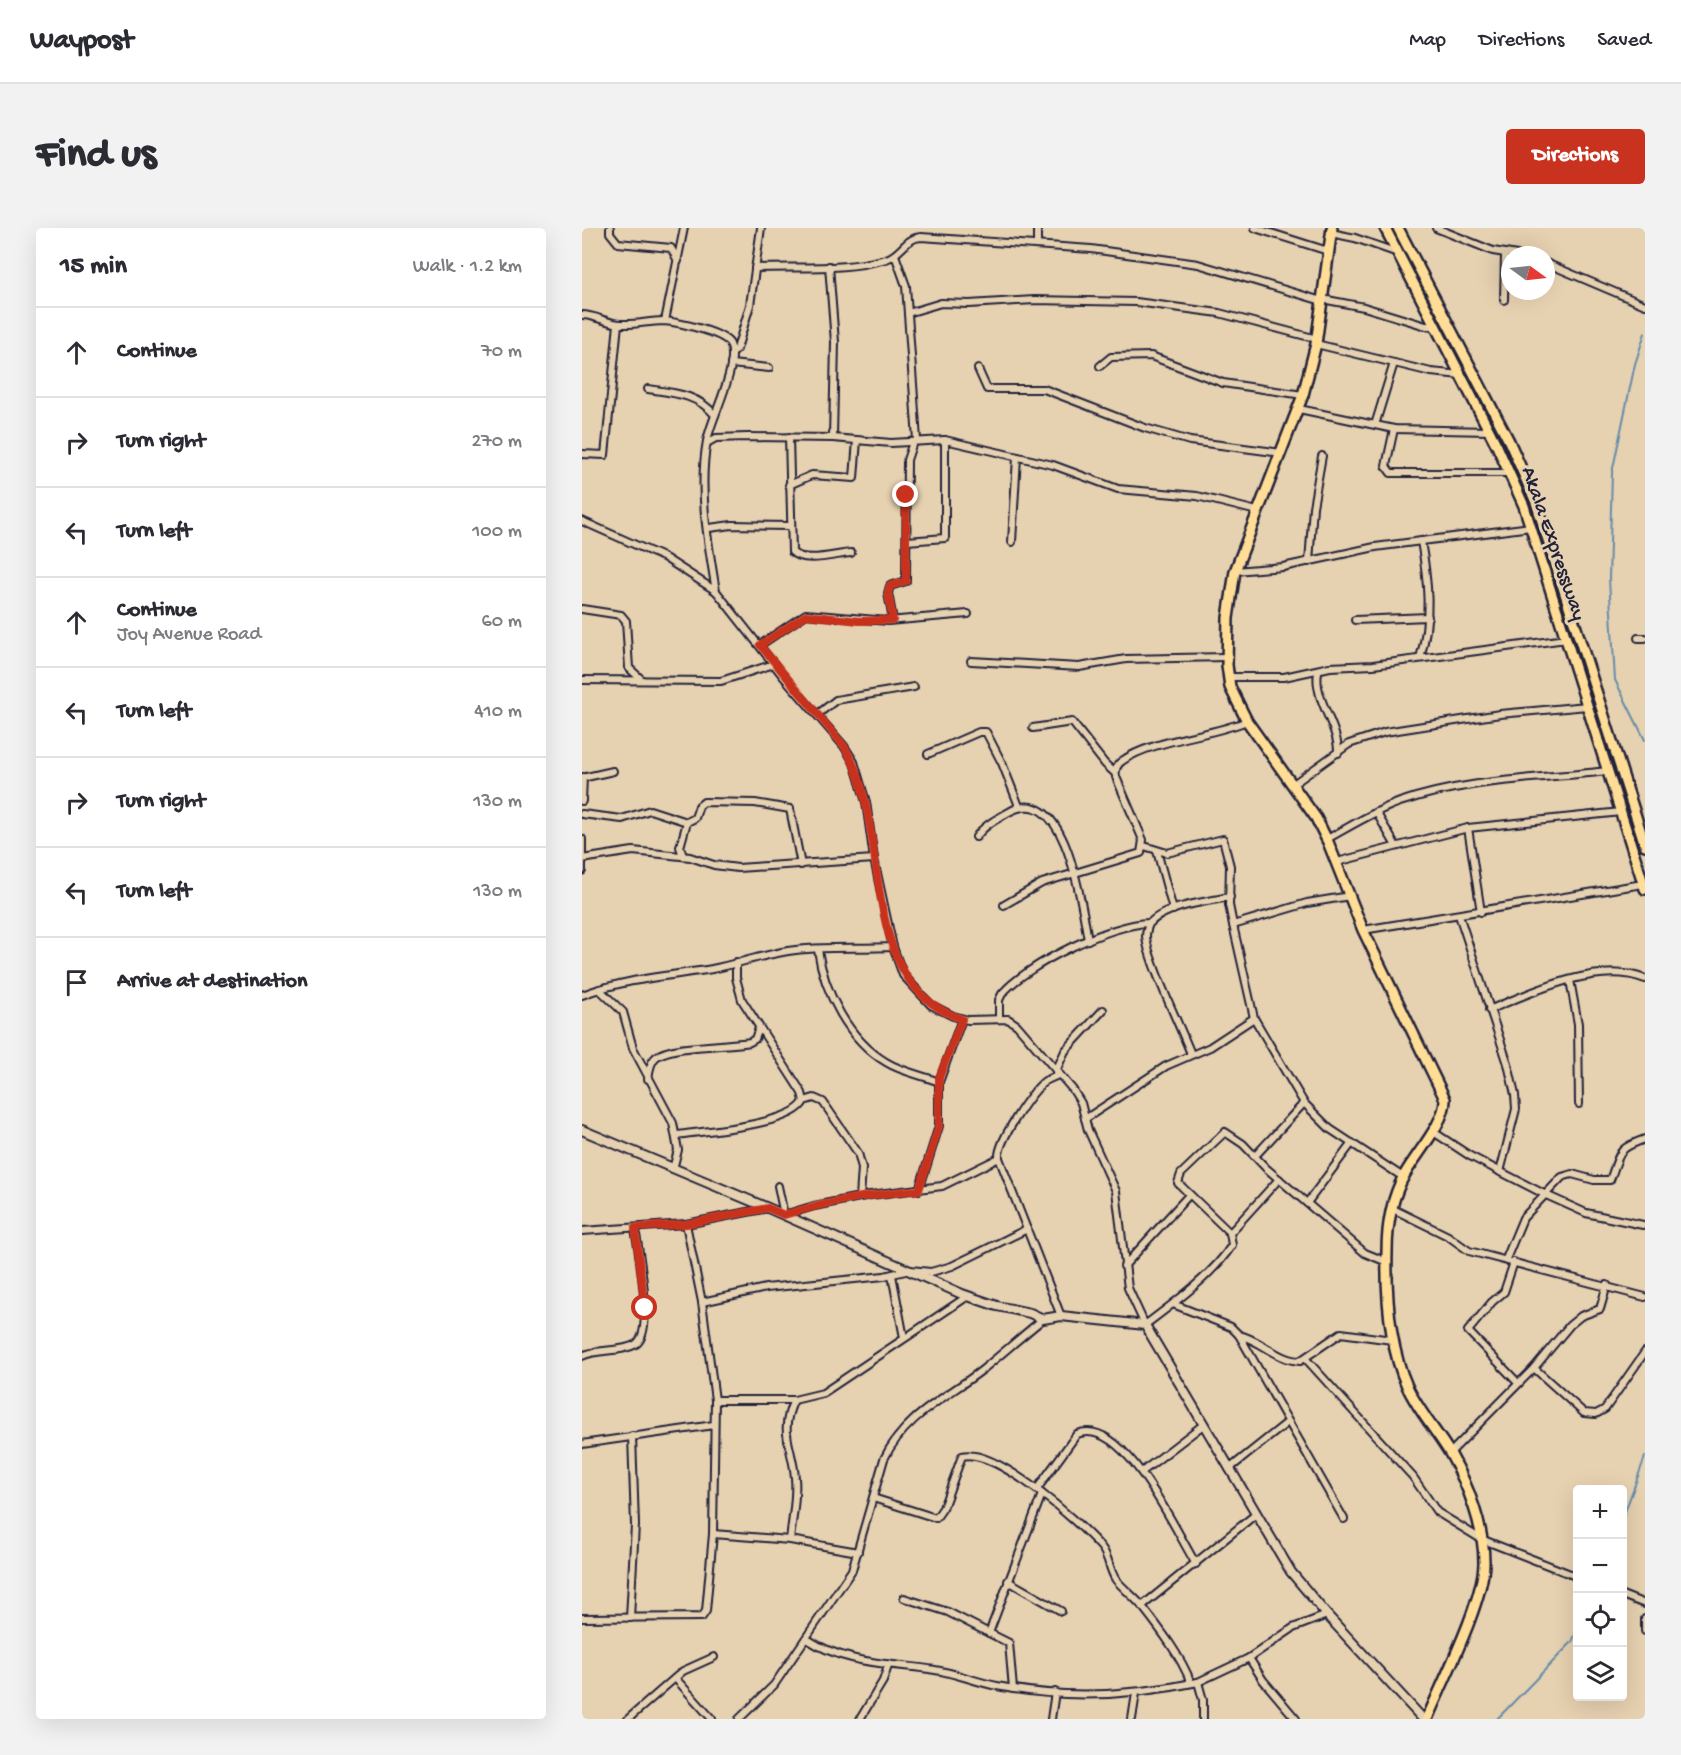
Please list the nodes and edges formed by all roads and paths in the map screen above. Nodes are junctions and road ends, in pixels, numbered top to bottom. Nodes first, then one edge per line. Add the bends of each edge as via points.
1 (610, 228) edge
2 (684, 228) edge
3 (761, 228) edge
4 (1037, 228) edge
5 (1255, 228) edge
6 (1385, 228) edge
7 (1398, 228) edge
8 (1436, 228) edge
9 (1331, 230) edge
10 (1037, 245) junction
11 (1328, 251) junction
12 (1501, 252) edge
13 (1398, 253) junction
14 (895, 255) junction
15 (678, 262) junction
16 (829, 266) junction
17 (1555, 267) edge
18 (755, 268) junction
19 (1322, 300) junction
20 (1645, 305) edge
21 (908, 313) junction
22 (582, 315) edge
23 (665, 321) junction
24 (618, 324) junction
25 (1436, 326) junction
26 (727, 340) junction
27 (739, 340) junction
28 (1317, 342) junction
29 (732, 354) junction
30 (1394, 363) junction
31 (731, 364) junction
32 (1100, 366) dead end
33 (769, 368) dead end
34 (978, 369) dead end
35 (1461, 375) junction
36 (648, 389) dead end
37 (1304, 395) junction
38 (1299, 409) junction
39 (715, 415) junction
40 (1375, 425) junction
41 (1394, 429) junction
42 (1490, 432) junction
43 (709, 433) junction
44 (789, 437) junction
45 (716, 438) junction
46 (833, 438) junction
47 (857, 440) junction
48 (945, 440) junction
49 (915, 441) junction
50 (707, 443) junction
51 (1282, 453) junction
52 (582, 454) edge
53 (1322, 456) dead end
54 (1017, 457) junction
55 (1509, 473) junction
56 (789, 485) junction
57 (1257, 511) junction
58 (582, 521) edge
59 (790, 526) junction
60 (1531, 527) junction
61 (708, 528) junction
62 (906, 541) junction
63 (1421, 541) junction
64 (1012, 542) dead end
65 (851, 553) dead end
66 (1309, 562) junction
67 (1235, 571) junction
68 (716, 591) junction
69 (582, 609) edge
70 (968, 614) dead end
71 (1428, 617) junction
72 (893, 620) junction
73 (1355, 620) dead end
74 (1566, 639) junction
75 (760, 645) junction
76 (1226, 657) junction
77 (1420, 658) junction
78 (971, 661) dead end
79 (774, 664) junction
80 (1318, 672) junction
81 (1229, 677) junction
82 (582, 680) edge
83 (643, 680) junction
84 (914, 687) dead end
85 (1587, 706) junction
86 (818, 714) junction
87 (1246, 721) junction
88 (1033, 728) dead end
89 (1338, 753) junction
90 (928, 754) dead end
91 (613, 771) dead end
92 (1608, 771) junction
93 (1115, 773) junction
94 (583, 777) edge
95 (1625, 784) junction
96 (1292, 785) junction
97 (1613, 788) junction
98 (582, 801) edge
99 (1019, 806) junction
100 (1377, 812) junction
101 (1621, 812) junction
102 (582, 814) edge
103 (687, 822) junction
104 (1468, 828) junction
105 (976, 837) dead end
106 (582, 838) edge
107 (1327, 839) junction
108 (1645, 844) edge
109 (1144, 846) junction
110 (1396, 846) junction
111 (1157, 851) junction
112 (683, 856) junction
113 (583, 859) edge
114 (874, 859) junction
115 (1337, 862) junction
116 (801, 864) junction
117 (582, 871) edge
118 (1076, 872) junction
119 (1644, 886) edge
120 (1350, 896) junction
121 (1230, 897) junction
122 (1004, 905) dead end
123 (1173, 910) junction
124 (1481, 912) junction
125 (1459, 915) junction
126 (1149, 923) junction
127 (1233, 925) junction
128 (1363, 930) junction
129 (1088, 940) junction
130 (893, 948) junction
131 (818, 950) junction
132 (736, 962) junction
133 (1645, 979) edge
134 (1570, 980) junction
135 (599, 989) junction
136 (582, 995) edge
137 (1103, 1010) dead end
138 (1489, 1010) junction
139 (1254, 1018) junction
140 (962, 1019) junction
141 (999, 1019) junction
142 (759, 1028) junction
143 (1191, 1054) junction
144 (1057, 1073) junction
145 (648, 1079) junction
146 (939, 1082) junction
147 (804, 1101) junction
148 (1304, 1103) junction
149 (1580, 1104) dead end
150 (1085, 1119) junction
151 (582, 1130) edge
152 (1432, 1131) junction
153 (677, 1135) junction
154 (1645, 1138) edge
155 (1352, 1143) junction
156 (1254, 1156) junction
157 (999, 1158) junction
158 (673, 1169) junction
159 (1500, 1172) junction
160 (1403, 1177) junction
161 (1279, 1179) junction
162 (778, 1186) dead end
163 (919, 1190) junction
164 (1189, 1194) junction
165 (1546, 1195) junction
166 (860, 1197) junction
167 (1307, 1203) junction
168 (768, 1208) junction
169 (1393, 1209) junction
170 (784, 1215) junction
171 (686, 1224) junction
172 (1643, 1225) dead end
173 (635, 1228) junction
174 (1027, 1229) junction
175 (582, 1231) edge
176 (1230, 1233) junction
177 (1506, 1259) junction
178 (1387, 1262) junction
179 (1514, 1262) junction
180 (1124, 1266) junction
181 (910, 1270) junction
182 (892, 1275) junction
183 (1607, 1285) junction
184 (968, 1296) junction
185 (1645, 1297) edge
186 (702, 1302) junction
187 (1173, 1304) junction
188 (1061, 1316) junction
189 (1043, 1319) junction
190 (1145, 1325) junction
191 (1239, 1335) junction
192 (904, 1338) junction
193 (1392, 1340) junction
194 (1645, 1352) edge
195 (582, 1356) edge
196 (1306, 1359) junction
197 (1534, 1368) junction
198 (1518, 1383) junction
199 (715, 1400) junction
200 (794, 1400) junction
201 (1288, 1422) junction
202 (714, 1425) junction
203 (1203, 1425) junction
204 (632, 1436) junction
205 (582, 1444) edge
206 (1450, 1453) junction
207 (1229, 1469) junction
208 (1143, 1471) junction
209 (1039, 1491) junction
210 (873, 1498) junction
211 (1256, 1514) junction
212 (1344, 1519) dead end
213 (713, 1534) junction
214 (790, 1539) junction
215 (1481, 1539) junction
216 (858, 1552) junction
217 (1196, 1564) junction
218 (1573, 1575) edge
219 (1008, 1581) junction
220 (1627, 1597) edge
221 (904, 1598) dead end
222 (1645, 1604) edge
223 (1142, 1606) junction
224 (1061, 1611) dead end
225 (1327, 1615) junction
226 (582, 1618) edge
227 (630, 1618) junction
228 (1645, 1619) edge
229 (1645, 1631) edge
230 (989, 1633) junction
231 (807, 1639) junction
232 (714, 1657) dead end
233 (1249, 1658) junction
234 (888, 1666) junction
235 (676, 1679) junction
236 (1195, 1683) junction
237 (1013, 1689) junction
238 (1055, 1692) junction
239 (1136, 1693) junction
240 (628, 1719) edge
241 (712, 1719) edge
242 (739, 1719) edge
243 (860, 1719) edge
244 (1051, 1719) edge
245 (1132, 1719) edge
246 (1203, 1719) edge
247 (1296, 1719) edge
248 (1425, 1719) edge

1 - 15 street via 618,243 670,248
2 - 15 street
3 - 18 street
4 - 10 street
5 - 11 street
6 - 13 main road, Akala Expressway
7 - 95 main road, Akala Expressway via 1509,441 1536,502
8 - 12 street
9 - 11 main road
9 - 13 street
10 - 14 street via 916,237
10 - 19 street via 1198,264
11 - 19 main road
13 - 25 main road, Akala Expressway
14 - 16 street
14 - 21 street via 906,286
15 - 23 street
16 - 18 street
16 - 46 street via 835,342
17 - 20 street
18 - 27 street via 750,305
19 - 25 street
19 - 28 main road
21 - 28 street via 941,303 1136,302 1219,313
21 - 49 street
22 - 24 street
23 - 24 street
23 - 26 street via 716,333
24 - 52 street via 607,451 598,456
25 - 35 main road, Akala Expressway
26 - 27 street
26 - 29 street
27 - 29 street
28 - 30 street
28 - 37 main road
29 - 31 street
30 - 35 street
30 - 40 street
31 - 33 street
31 - 39 street
32 - 37 street via 1111,357 1151,356 1223,383
34 - 51 street via 987,389 1044,389 1190,441
35 - 42 main road, Akala Expressway
36 - 39 street via 695,398
37 - 38 main road
38 - 40 street
38 - 51 main road
39 - 43 street
40 - 41 street
41 - 42 street
41 - 55 street via 1386,466 1391,473
42 - 55 main road, Akala Expressway
43 - 45 street
43 - 50 street
44 - 45 street
44 - 46 street
44 - 56 street
45 - 50 street
46 - 47 street
47 - 49 street
47 - 56 street via 854,478 812,475
48 - 49 street
48 - 54 street
48 - 62 street via 945,538
49 - 62 street via 907,460
50 - 61 street via 704,483
51 - 57 main road
53 - 66 street
54 - 57 street via 1070,470 1118,489 1197,496
54 - 64 street
55 - 60 main road, Akala Expressway
56 - 59 street
57 - 67 main road
58 - 68 street via 665,558
59 - 61 street
59 - 65 street via 792,552 796,556
60 - 63 street
60 - 74 main road, Akala Expressway
61 - 68 street
62 - 72 street via 906,581 892,584 888,593
63 - 66 street
63 - 71 street
66 - 67 street
67 - 76 main road
68 - 75 street
69 - 83 street via 621,615 630,639 629,669
70 - 72 street
71 - 73 street
71 - 77 street
72 - 75 street via 806,615
74 - 77 street
74 - 85 main road, Akala Expressway
75 - 79 street
76 - 78 street via 1126,659 1078,667
76 - 81 main road
77 - 80 street via 1330,667
79 - 83 street via 721,681
79 - 86 street
80 - 81 street via 1284,677
80 - 89 street via 1318,687
81 - 87 main road
82 - 83 street
84 - 86 street via 836,700
85 - 89 street via 1500,714 1385,732 1349,744
85 - 92 main road, Akala Expressway
86 - 114 street via 854,762 866,802
87 - 93 street via 1227,730 1134,755 1122,761
87 - 96 main road
88 - 93 street via 1072,722
89 - 96 street
90 - 99 street via 986,732
91 - 94 street
92 - 97 main road, Akala Expressway
92 - 100 street via 1482,783 1402,801
93 - 109 street
94 - 98 street
95 - 97 main road
95 - 108 main road, Akala Expressway
96 - 107 main road
97 - 101 main road, Akala Expressway
99 - 105 street via 982,828
99 - 118 street via 1038,808 1048,818
100 - 107 street
100 - 110 street
101 - 104 street
101 - 119 main road, Akala Expressway
102 - 103 street via 622,819 650,810
103 - 112 street via 680,847
103 - 116 street via 704,802 790,808
104 - 110 street
104 - 124 street
106 - 113 street
107 - 115 main road
109 - 111 street
109 - 118 street via 1138,855
110 - 115 street
111 - 121 street via 1174,852 1223,839 1230,866
111 - 123 street
112 - 113 street via 633,850
112 - 116 street via 738,868
113 - 117 street
114 - 116 street
114 - 130 street
115 - 120 main road
118 - 122 street via 1042,883
118 - 129 street
119 - 124 street
120 - 127 street via 1307,903
120 - 128 main road
121 - 123 street
121 - 127 street
123 - 126 street
124 - 125 street
125 - 128 street
125 - 138 street
126 - 129 street
126 - 143 street via 1146,936 1152,959
127 - 139 street
128 - 152 main road via 1443,1090 1446,1106
129 - 141 street via 1048,959 1006,989 999,1000
130 - 131 street
130 - 140 street via 903,975 915,990 931,1005
131 - 132 street via 790,951
131 - 146 street via 828,988 864,1047 898,1068
132 - 135 street
132 - 142 street via 738,989
133 - 134 street via 1629,975
134 - 138 street via 1542,987
134 - 149 street via 1578,1024
135 - 136 street
135 - 145 street via 623,1012 633,1048
137 - 144 street via 1065,1051
138 - 159 street via 1508,1064 1516,1109
139 - 143 street via 1210,1047
139 - 148 street
140 - 141 street
140 - 146 street
141 - 144 street via 1017,1025
142 - 145 street via 750,1042 685,1048 656,1056
142 - 147 street
143 - 150 street
144 - 150 street via 1081,1103
144 - 157 street via 1044,1082 1008,1130 998,1151
145 - 153 street
146 - 163 street via 939,1126
147 - 153 street via 782,1118
147 - 166 street via 814,1098 823,1102 858,1153 862,1168
148 - 155 street via 1330,1129
148 - 156 street
150 - 180 street via 1116,1191
151 - 158 street
152 - 159 street
152 - 160 main road
153 - 158 street
154 - 165 street via 1622,1149 1610,1180 1566,1174
155 - 160 street
155 - 167 street
156 - 161 street
156 - 164 street via 1223,1132 1178,1178
157 - 163 street via 958,1180
157 - 174 street
158 - 168 street
159 - 165 street
160 - 169 main road
161 - 167 street
161 - 176 street
162 - 170 street
163 - 166 street
164 - 176 street
164 - 180 street
165 - 172 street via 1586,1213
165 - 177 street via 1523,1218
166 - 170 street
167 - 178 street via 1365,1253
168 - 170 street
168 - 171 street
169 - 177 street via 1448,1236 1463,1248
169 - 178 main road
170 - 181 street
171 - 173 street
171 - 186 street
173 - 175 street
173 - 195 street via 645,1308 642,1337 633,1346
174 - 181 street via 952,1266 931,1272
174 - 188 street
176 - 187 street via 1233,1240 1228,1252
177 - 179 street
178 - 193 main road
179 - 183 street
179 - 198 street via 1504,1292 1468,1331
180 - 190 street via 1128,1288
181 - 182 street
181 - 184 street
182 - 186 street via 766,1288
182 - 192 street
183 - 185 street
183 - 197 street via 1600,1309 1570,1325
184 - 189 street
184 - 192 street
186 - 199 street
187 - 190 street
187 - 191 street via 1231,1327
188 - 189 street
188 - 190 street
189 - 210 street via 906,1426 884,1459
190 - 203 street
191 - 196 street via 1285,1358
191 - 201 street
192 - 200 street via 833,1388
193 - 196 street via 1341,1333
193 - 206 main road via 1408,1388
194 - 197 street via 1605,1409 1596,1414 1584,1413
196 - 215 street via 1413,1477 1437,1512
197 - 198 street
198 - 206 street
199 - 200 street
199 - 202 street
200 - 214 street via 788,1412 787,1433 795,1478
201 - 207 street
201 - 212 street
202 - 204 street
202 - 213 street
203 - 207 street
203 - 208 street
204 - 205 street
204 - 227 street via 635,1525
206 - 215 main road via 1464,1482
207 - 211 street
208 - 209 street via 1100,1433 1084,1431 1070,1441
208 - 217 street
209 - 210 street via 1017,1474 964,1455 936,1518
209 - 219 street
209 - 223 street via 1102,1548 1114,1578
210 - 216 street
211 - 217 street
211 - 225 street via 1291,1572
213 - 214 street
213 - 227 street via 706,1611 702,1617
214 - 216 street
215 - 218 street
215 - 248 main road via 1484,1563 1475,1602
216 - 231 street via 852,1570
217 - 223 street
219 - 224 street
219 - 230 street
220 - 222 street
221 - 230 street via 948,1612
223 - 236 street
225 - 233 street via 1293,1628
225 - 248 street
226 - 227 street
228 - 229 street
230 - 237 street via 1009,1643
231 - 234 street via 827,1652
231 - 242 street via 774,1685
232 - 235 street via 695,1664
233 - 236 street
233 - 247 street
234 - 237 street via 934,1670
234 - 243 street
235 - 240 street
235 - 241 street
236 - 239 street
236 - 246 street via 1203,1700
237 - 238 street
238 - 239 street
238 - 244 street
239 - 245 street

